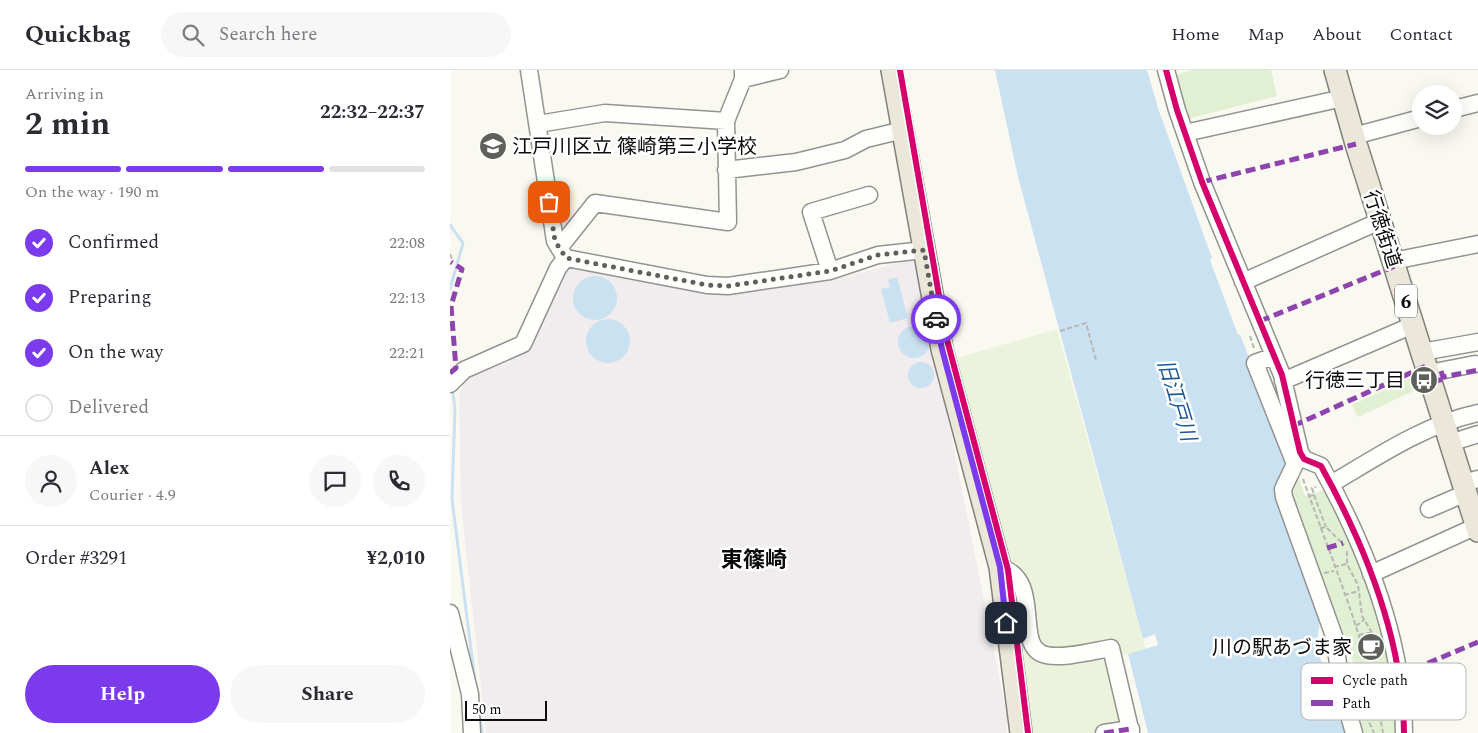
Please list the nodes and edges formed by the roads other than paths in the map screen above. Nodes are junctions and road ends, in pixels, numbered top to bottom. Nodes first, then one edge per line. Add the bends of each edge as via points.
1 (529, 70) edge
2 (780, 70) edge
3 (892, 70) edge
4 (1166, 70) edge
5 (1339, 71) edge
6 (743, 74) edge
7 (1343, 98) junction
8 (1478, 103) edge
9 (1462, 107) edge
10 (1412, 120) edge
11 (726, 121) junction
12 (538, 124) junction
13 (903, 130) junction
14 (1185, 133) junction
15 (1354, 136) junction
16 (726, 170) junction
17 (868, 195) dead end
18 (1380, 221) junction
19 (1478, 244) edge
20 (924, 250) junction
21 (563, 253) junction
22 (1393, 261) junction
23 (830, 271) junction
24 (1243, 282) junction
25 (1414, 325) junction
26 (1478, 342) edge
27 (1422, 352) junction
28 (1274, 356) junction
29 (1475, 364) dead end
30 (1429, 373) junction
31 (1283, 381) junction
32 (450, 384) edge
33 (1478, 413) edge
34 (1447, 433) junction
35 (1478, 434) edge
36 (1331, 484) junction
37 (1469, 485) edge
38 (1429, 509) dead end
39 (1477, 529) edge
40 (1000, 567) junction
41 (1371, 574) junction
42 (450, 613) edge
43 (1338, 663) edge
44 (1397, 663) edge
45 (1350, 720) edge
46 (1403, 720) edge
47 (1131, 731) edge
48 (472, 733) edge
49 (1021, 733) edge
50 (1104, 733) edge
51 (1354, 733) edge
52 (1404, 733) edge

1 - 12 street
2 - 6 street
3 - 13 main road
4 - 14 street
5 - 7 main road, 行徳街道 / 6
6 - 11 street
7 - 14 street
7 - 15 main road, 行徳街道 / 6
8 - 9 street
10 - 15 street
11 - 12 street via 605,113
11 - 16 street
12 - 21 street via 555,241
13 - 16 street via 866,139 845,150 796,162
13 - 20 main road
14 - 24 street
15 - 18 main road, 行徳街道 / 6
16 - 21 street via 728,222 595,203
17 - 23 street via 811,212
18 - 22 main road, 行徳街道 / 6
18 - 24 street
19 - 22 street
20 - 23 street via 878,255
20 - 40 main road via 942,349
21 - 23 street via 707,285 728,286
21 - 32 street via 524,344 464,370
22 - 25 main road, 行徳街道 / 6
24 - 28 street
25 - 27 main road, 行徳街道 / 6
25 - 31 street
26 - 27 street
27 - 30 main road, 行徳街道 / 6
28 - 31 street
28 - 43 street via 1255,364 1295,464 1283,489 1284,497 1334,636
29 - 30 street
30 - 34 main road, 行徳街道 / 6
31 - 36 street via 1303,457 1320,465
33 - 34 street
34 - 35 street
34 - 36 street via 1382,454
34 - 37 main road, 行徳街道 / 6
36 - 41 street
37 - 38 street
37 - 39 main road, 行徳街道 / 6
39 - 41 street
40 - 47 street via 1015,574 1022,584 1031,643 1036,650 1045,655 1064,655 1111,648
40 - 49 main road
41 - 44 street
42 - 48 street via 470,694
45 - 51 street
46 - 52 street
47 - 50 street

